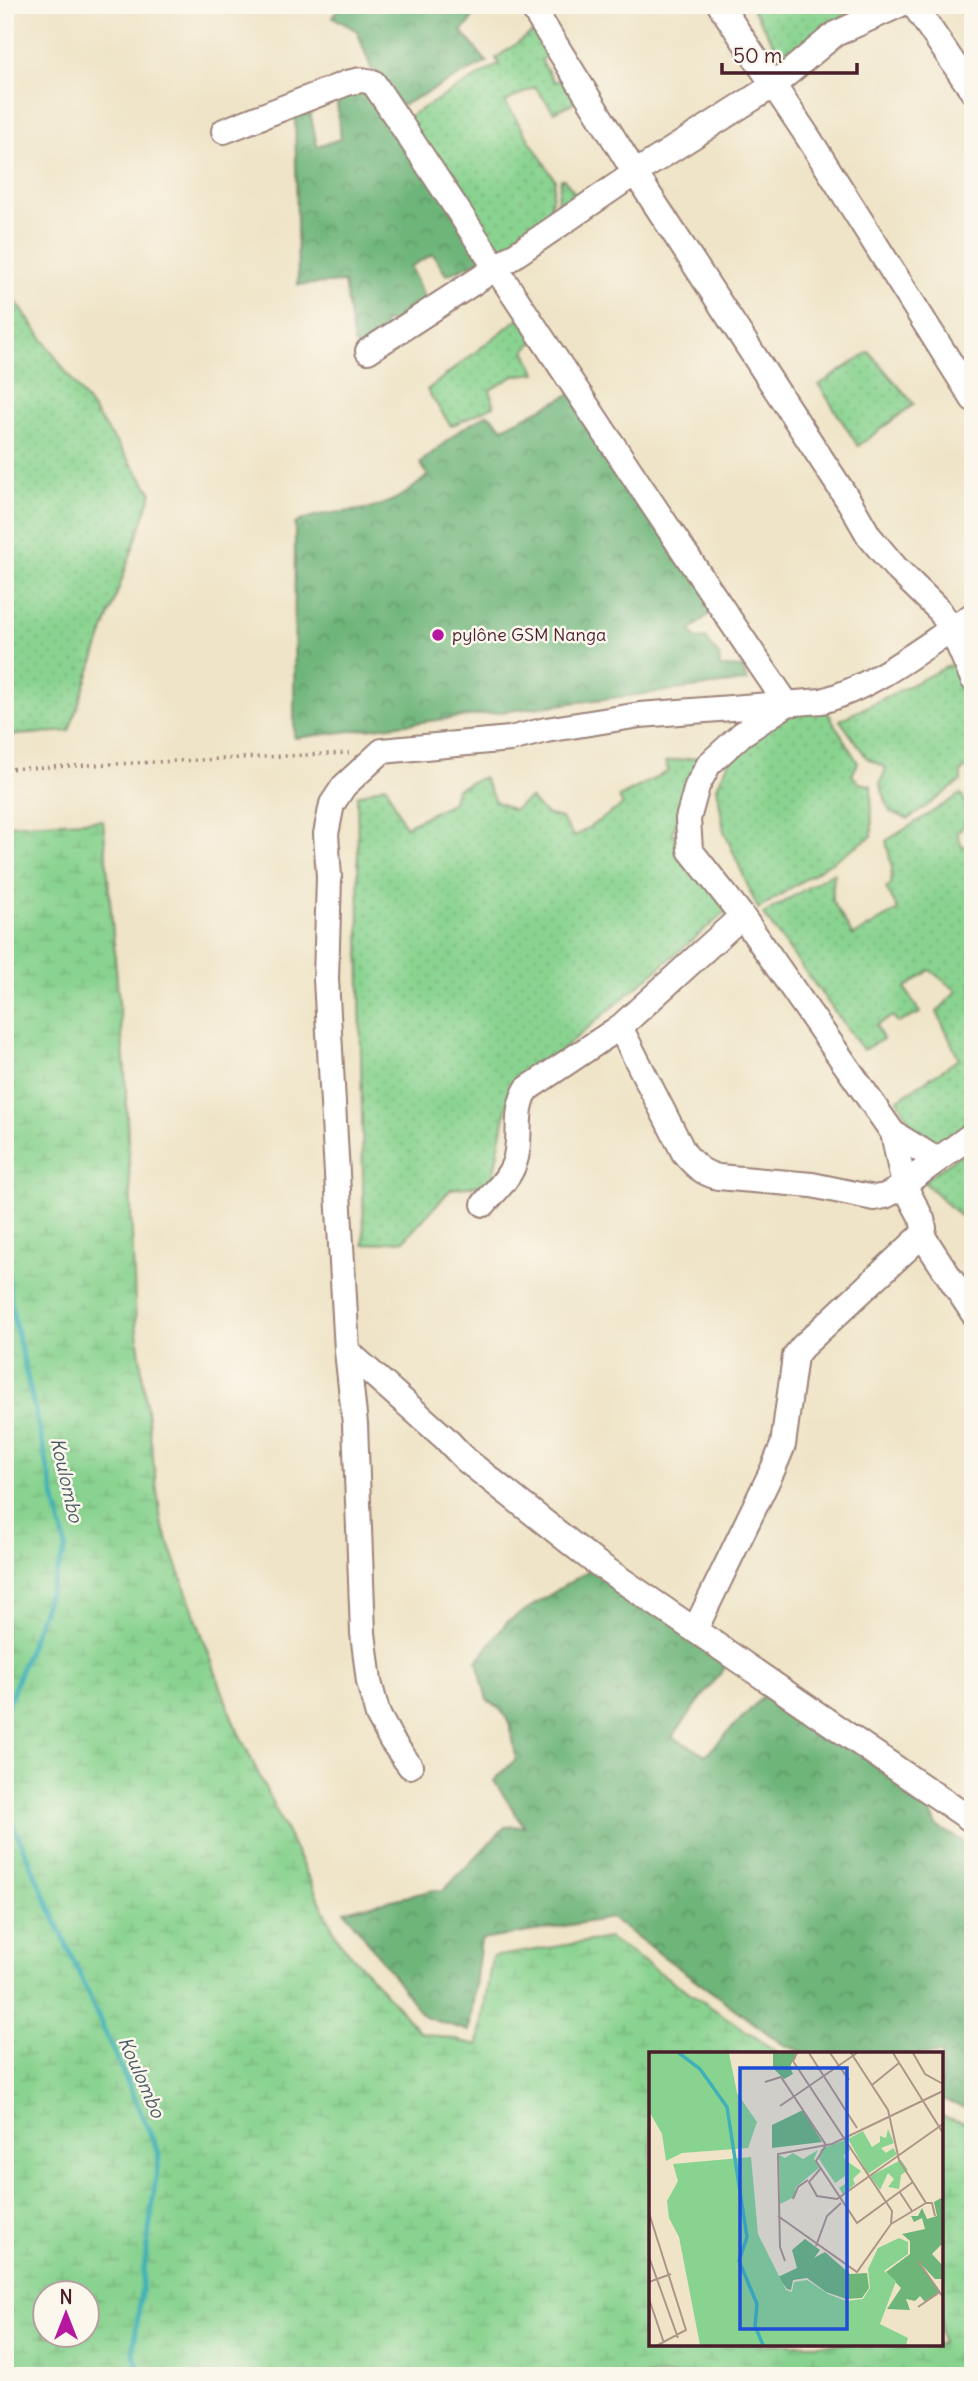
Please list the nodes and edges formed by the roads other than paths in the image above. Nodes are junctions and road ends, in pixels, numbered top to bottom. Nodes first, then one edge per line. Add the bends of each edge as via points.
1 (531, 5) edge
2 (720, 5) edge
3 (899, 5) edge
4 (914, 5) edge
5 (774, 85) junction
6 (973, 92) edge
7 (224, 131) dead end
8 (635, 173) junction
9 (496, 268) junction
10 (369, 351) dead end
11 (973, 399) edge
12 (973, 615) edge
13 (951, 628) junction
14 (973, 680) edge
15 (787, 704) junction
16 (742, 916) junction
17 (620, 1027) junction
18 (893, 1132) junction
19 (973, 1134) edge
20 (937, 1160) junction
21 (904, 1185) junction
22 (484, 1204) dead end
23 (922, 1235) junction
24 (973, 1313) edge
25 (347, 1351) junction
26 (695, 1630) junction
27 (410, 1766) dead end
28 (973, 1821) edge

1 - 8 street
2 - 5 street
3 - 5 street via 835,34
4 - 6 street
5 - 8 street
5 - 11 street
7 - 9 street via 347,83 373,82
8 - 9 street
8 - 13 street via 869,536
9 - 10 street
9 - 15 street
12 - 13 street
13 - 14 street
13 - 15 street via 840,696
15 - 16 street via 742,734 709,764 688,819 690,850
15 - 25 street via 640,716 510,739 382,751 344,786 332,804 326,834 326,979
16 - 17 street
16 - 18 street
17 - 21 street via 684,1153 705,1174 812,1185 874,1198
17 - 22 street via 527,1089 519,1112 515,1162
18 - 20 street
18 - 21 street
19 - 20 street
20 - 21 street
21 - 23 street via 922,1219
23 - 24 street
23 - 26 street via 795,1356 783,1444
25 - 26 street via 466,1460 563,1538
25 - 27 street via 369,1682 378,1715
26 - 28 street

